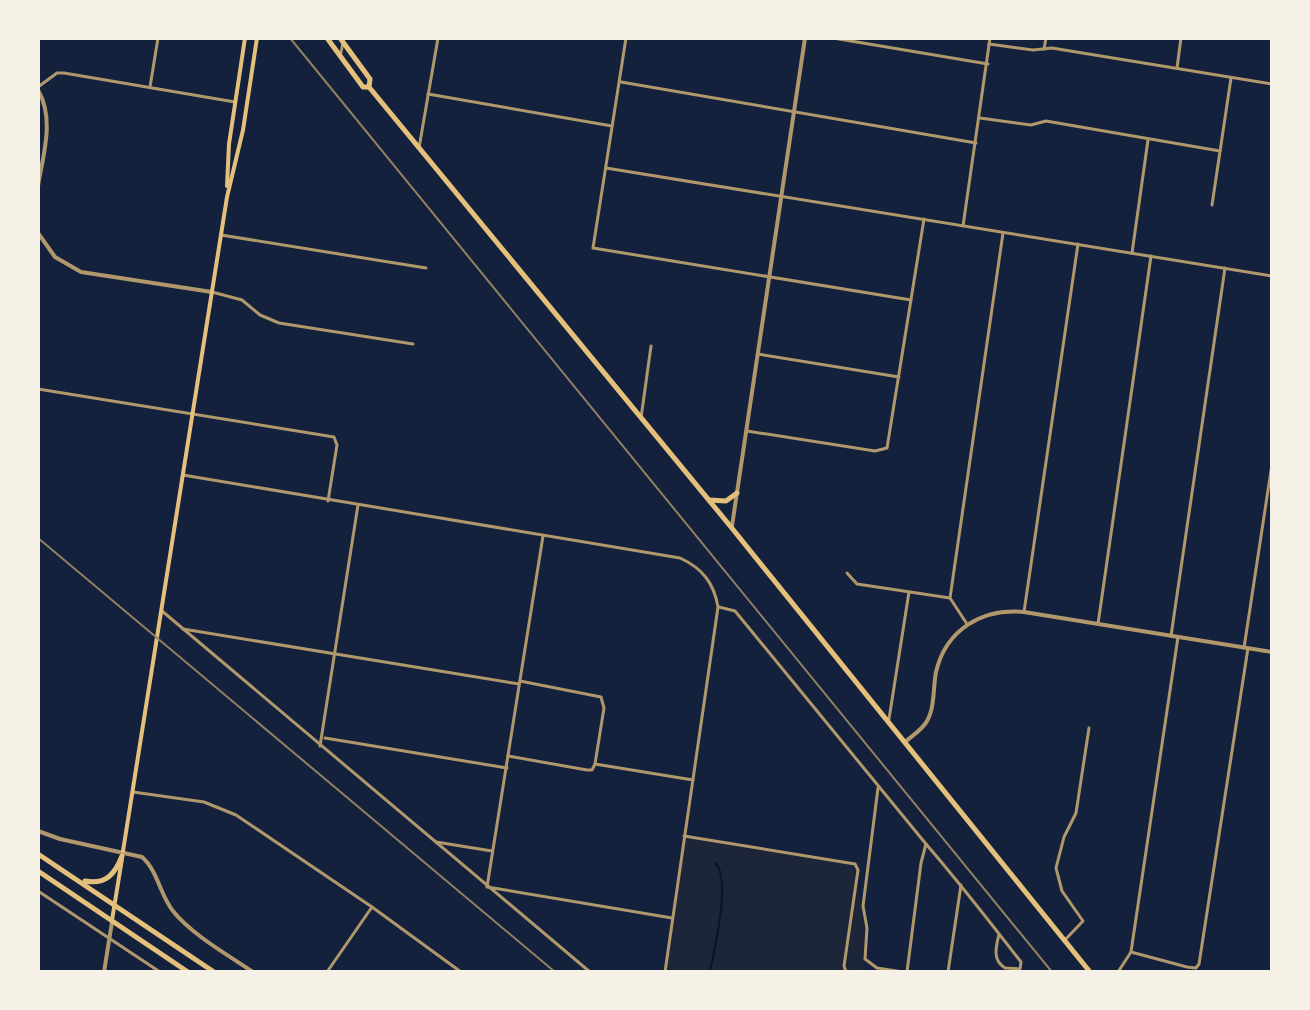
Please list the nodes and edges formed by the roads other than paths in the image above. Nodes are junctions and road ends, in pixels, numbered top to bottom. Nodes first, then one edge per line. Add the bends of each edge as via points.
1 (158, 38) edge
2 (245, 38) edge
3 (257, 38) edge
4 (327, 38) edge
5 (438, 38) edge
6 (626, 38) edge
7 (805, 38) edge
8 (833, 38) edge
9 (990, 38) edge
10 (1046, 38) edge
11 (1181, 38) edge
12 (342, 40) edge
13 (989, 44) junction
14 (1044, 49) junction
15 (340, 57) junction
16 (988, 64) junction
17 (1177, 68) junction
18 (1231, 77) junction
19 (620, 82) junction
20 (1272, 84) edge
21 (150, 87) junction
22 (369, 87) junction
23 (38, 89) edge
24 (428, 94) junction
25 (235, 102) junction
26 (793, 112) junction
27 (980, 118) junction
28 (612, 126) junction
29 (1148, 140) junction
30 (976, 143) junction
31 (419, 148) junction
32 (1220, 151) junction
33 (606, 168) junction
34 (38, 186) edge
35 (781, 196) junction
36 (227, 197) junction
37 (1212, 205) dead end
38 (924, 219) junction
39 (963, 226) junction
40 (1003, 232) junction
41 (38, 233) edge
42 (221, 235) junction
43 (1078, 244) junction
44 (44, 245) junction
45 (38, 249) edge
46 (1132, 253) junction
47 (1151, 256) junction
48 (426, 268) dead end
49 (1225, 268) junction
50 (1272, 276) edge
51 (769, 278) junction
52 (212, 292) junction
53 (911, 300) junction
54 (413, 344) dead end
55 (651, 346) dead end
56 (758, 354) junction
57 (899, 377) junction
58 (38, 389) edge
59 (193, 413) junction
60 (641, 418) junction
61 (747, 431) junction
62 (1272, 464) edge
63 (1272, 470) edge
64 (183, 475) junction
65 (737, 493) junction
66 (709, 500) junction
67 (328, 501) junction
68 (358, 505) junction
69 (731, 527) junction
70 (543, 536) junction
71 (847, 573) dead end
72 (909, 592) junction
73 (950, 598) junction
74 (718, 607) junction
75 (161, 610) junction
76 (1024, 612) junction
77 (967, 624) junction
78 (1098, 624) junction
79 (183, 629) junction
80 (1174, 636) junction
81 (1246, 648) junction
82 (1272, 652) edge
83 (336, 654) junction
84 (519, 682) junction
85 (888, 723) junction
86 (1089, 728) dead end
87 (324, 738) junction
88 (904, 743) junction
89 (320, 746) junction
90 (508, 756) junction
91 (595, 764) junction
92 (507, 768) junction
93 (693, 780) junction
94 (878, 788) junction
95 (133, 792) junction
96 (38, 831) edge
97 (684, 836) junction
98 (436, 842) junction
99 (926, 844) junction
100 (493, 851) junction
101 (38, 854) edge
102 (123, 854) junction
103 (38, 871) edge
104 (79, 880) junction
105 (961, 885) junction
106 (487, 887) junction
107 (38, 891) edge
108 (115, 903) junction
109 (372, 907) junction
110 (672, 918) junction
111 (112, 920) junction
112 (999, 934) junction
113 (110, 937) junction
114 (1064, 941) junction
115 (1131, 952) junction
116 (104, 972) edge
117 (160, 972) edge
118 (188, 972) edge
119 (214, 972) edge
120 (253, 972) edge
121 (327, 972) edge
122 (461, 972) edge
123 (590, 972) edge
124 (665, 972) edge
125 (846, 972) edge
126 (905, 972) edge
127 (948, 972) edge
128 (1090, 972) edge
129 (1118, 972) edge

1 - 21 street
2 - 25 main road
3 - 36 main road
4 - 15 main road
5 - 24 street
6 - 19 street
7 - 26 street
8 - 16 street
9 - 13 street
10 - 14 street
11 - 17 street
12 - 15 street
12 - 22 main road via 370,79
13 - 14 street
13 - 16 street
14 - 17 street
15 - 22 main road via 363,87
16 - 27 street
17 - 18 street
18 - 20 street
18 - 32 street
19 - 26 street
19 - 28 street
21 - 23 street via 57,73
21 - 25 street
22 - 31 main road
23 - 34 street via 47,119
24 - 28 street
24 - 31 street
25 - 36 main road
26 - 30 street
26 - 35 street
27 - 29 street via 1031,125 1046,121
27 - 30 street
28 - 33 street
29 - 32 street
29 - 46 street
30 - 39 street
31 - 60 main road
32 - 37 street
33 - 35 street
33 - 51 street via 593,248
35 - 38 street
35 - 51 street
36 - 42 main road
38 - 39 street
38 - 53 street
39 - 40 street
40 - 43 street
40 - 73 street
41 - 44 street
42 - 48 street
42 - 52 main road
43 - 46 street
43 - 76 street
44 - 45 street
44 - 52 street via 81,272
46 - 47 street
47 - 49 street
47 - 78 street
49 - 50 street
49 - 80 street
51 - 53 street
51 - 56 street
52 - 54 street via 237,297 279,323
52 - 59 main road
53 - 57 street
55 - 60 street
56 - 57 street
56 - 61 street
57 - 61 street via 889,446 883,451
58 - 59 street
59 - 64 main road
59 - 67 street via 337,439
60 - 66 main road
61 - 65 street
62 - 63 street
63 - 81 street
64 - 67 street
64 - 75 main road
65 - 66 main road via 726,501
65 - 69 street
66 - 69 main road
67 - 68 street
68 - 70 street
68 - 83 street
69 - 85 main road
70 - 74 street via 683,559 708,579
70 - 84 street
71 - 72 street via 857,584
72 - 73 street
72 - 85 street
73 - 77 street
74 - 93 street
74 - 94 street via 735,611
75 - 79 street
75 - 95 main road
76 - 77 street via 996,612
76 - 78 street
77 - 88 street via 939,661 927,721
78 - 80 street
79 - 83 street
79 - 89 street
80 - 81 street
80 - 115 street
81 - 82 street
81 - 115 street via 1199,964 1187,967
83 - 84 street
83 - 87 street
84 - 90 street
84 - 91 street via 601,697
85 - 88 main road
86 - 114 street via 1076,813 1056,868 1062,891 1083,921
87 - 89 street
87 - 92 street
88 - 114 main road
89 - 98 street
90 - 91 street via 587,770
90 - 92 street
91 - 93 street
92 - 100 street
93 - 97 street
94 - 99 street
94 - 126 street via 863,906 865,954 871,966
95 - 102 main road
95 - 109 street via 204,802 236,815
96 - 102 street
97 - 110 street
97 - 125 street via 855,864
98 - 100 street
98 - 106 street
99 - 105 street
99 - 126 street
100 - 106 street
101 - 104 main road
102 - 104 main road via 104,881
102 - 108 main road
102 - 120 street via 145,859 184,923
103 - 111 main road
104 - 108 main road
105 - 112 street
105 - 127 street
106 - 110 street
106 - 123 street
107 - 113 street
108 - 111 main road
108 - 119 main road
109 - 121 street
109 - 122 street
110 - 124 street
111 - 113 street
111 - 118 main road
112 - 112 street via 1021,962 1020,969 997,962
113 - 116 street
113 - 117 street
114 - 128 main road
115 - 129 street

